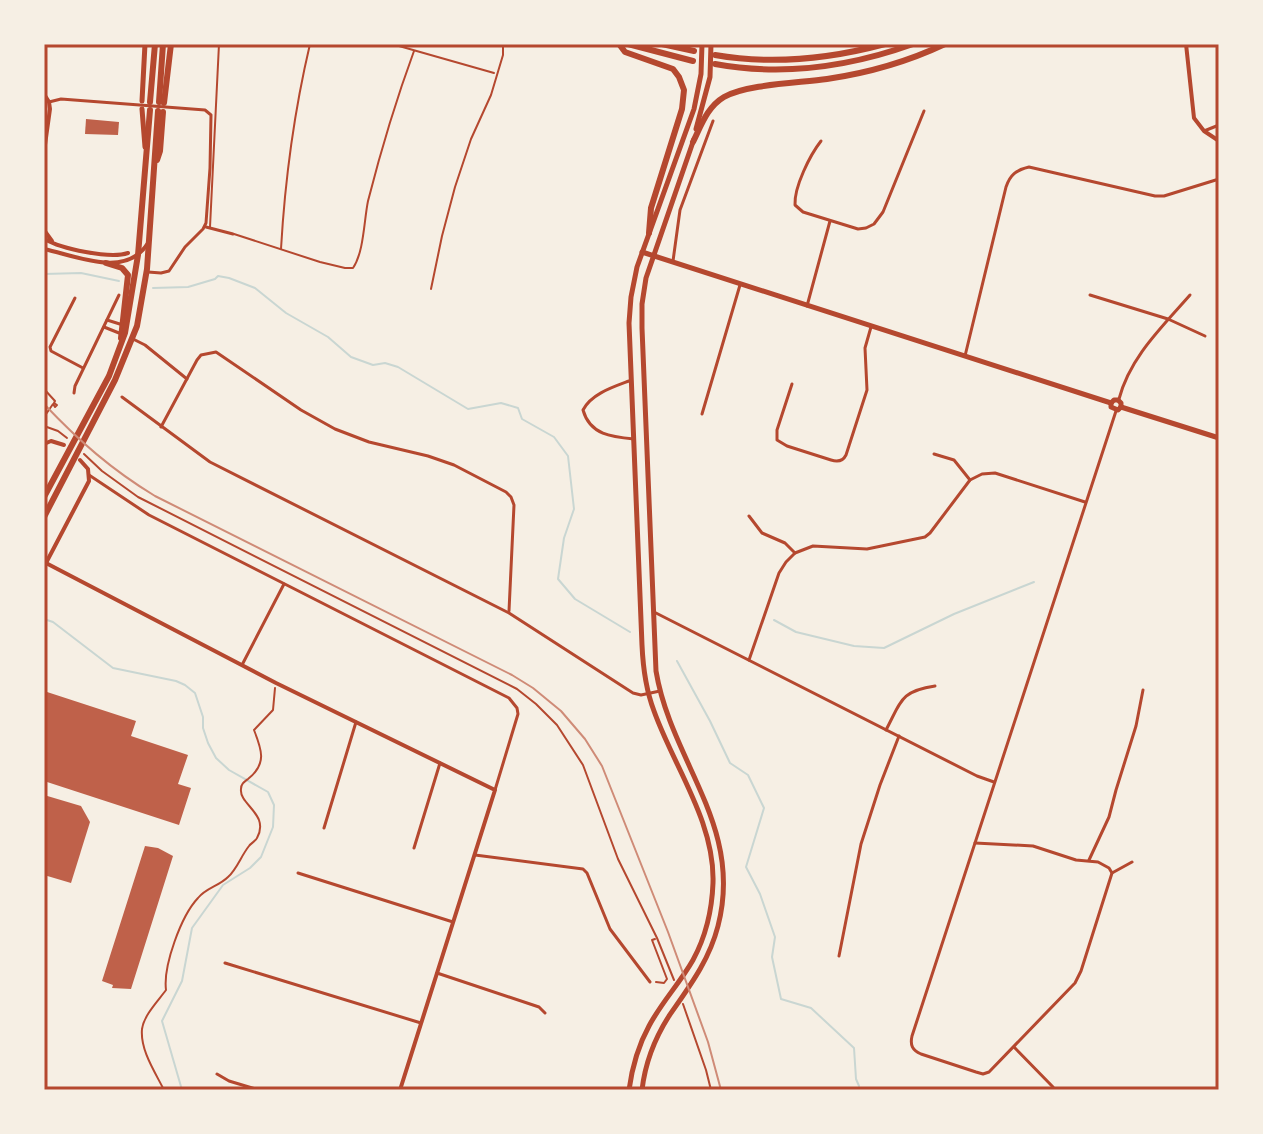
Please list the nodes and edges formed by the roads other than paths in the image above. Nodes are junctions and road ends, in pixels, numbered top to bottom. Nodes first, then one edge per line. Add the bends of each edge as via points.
1 (145, 44) edge
2 (155, 44) edge
3 (163, 44) edge
4 (171, 44) edge
5 (219, 44) edge
6 (310, 44) edge
7 (392, 44) edge
8 (503, 44) edge
9 (619, 44) edge
10 (628, 44) edge
11 (662, 44) edge
12 (702, 44) edge
13 (711, 44) edge
14 (885, 44) edge
15 (913, 44) edge
16 (945, 44) edge
17 (1186, 44) edge
18 (414, 51) junction
19 (694, 51) dead end
20 (715, 55) dead end
21 (693, 61) dead end
22 (715, 64) dead end
23 (496, 74) junction
24 (44, 94) edge
25 (49, 102) junction
26 (146, 102) joint
27 (146, 110) dead end
28 (161, 111) dead end
29 (924, 111) dead end
30 (713, 121) dead end
31 (1219, 125) edge
32 (1204, 131) junction
33 (821, 141) dead end
34 (1219, 141) edge
35 (693, 142) junction
36 (44, 152) edge
37 (1219, 179) edge
38 (830, 220) junction
39 (210, 227) junction
40 (203, 229) junction
41 (44, 230) edge
42 (649, 233) junction
43 (233, 234) joint
44 (44, 238) edge
45 (139, 240) junction
46 (149, 241) junction
47 (58, 244) junction
48 (44, 248) edge
49 (281, 250) junction
50 (642, 252) junction
51 (128, 253) junction
52 (138, 255) junction
53 (653, 255) junction
54 (673, 261) junction
55 (106, 263) junction
56 (147, 270) junction
57 (740, 285) junction
58 (431, 289) dead end
59 (119, 295) dead end
60 (1090, 295) dead end
61 (1190, 295) dead end
62 (75, 298) dead end
63 (807, 306) junction
64 (1168, 319) junction
65 (107, 320) junction
66 (125, 323) junction
67 (104, 327) junction
68 (871, 327) junction
69 (1205, 336) dead end
70 (133, 339) junction
71 (121, 342) junction
72 (965, 356) junction
73 (117, 357) junction
74 (83, 368) junction
75 (187, 379) junction
76 (631, 381) junction
77 (792, 384) dead end
78 (74, 393) dead end
79 (122, 397) dead end
80 (1118, 400) junction
81 (1111, 403) junction
82 (1119, 409) junction
83 (702, 414) dead end
84 (87, 426) junction
85 (161, 427) junction
86 (1219, 438) edge
87 (634, 439) junction
88 (44, 444) edge
89 (64, 445) dead end
90 (934, 454) dead end
91 (76, 461) junction
92 (89, 475) junction
93 (970, 480) junction
94 (44, 497) edge
95 (1086, 502) junction
96 (749, 516) dead end
97 (44, 517) edge
98 (795, 553) junction
99 (45, 563) edge
100 (284, 584) junction
101 (653, 612) junction
102 (509, 613) junction
103 (749, 660) junction
104 (242, 665) junction
105 (935, 686) dead end
106 (1143, 690) dead end
107 (660, 691) junction
108 (648, 694) junction
109 (356, 722) junction
110 (886, 730) junction
111 (899, 736) junction
112 (440, 763) junction
113 (994, 782) junction
114 (495, 790) junction
115 (324, 828) dead end
116 (974, 843) junction
117 (414, 848) dead end
118 (475, 855) junction
119 (1089, 860) junction
120 (1132, 862) dead end
121 (298, 873) dead end
122 (1112, 873) junction
123 (453, 922) junction
124 (839, 956) dead end
125 (225, 963) dead end
126 (437, 973) junction
127 (650, 982) road end
128 (545, 1013) dead end
129 (421, 1023) junction
130 (1014, 1047) junction
131 (217, 1074) dead end
132 (1053, 1087) dead end
133 (259, 1090) edge
134 (400, 1090) edge
135 (629, 1090) edge
136 (642, 1090) edge

1 - 26 main road
2 - 26 highway
3 - 4 highway via 162,102
5 - 39 lane
6 - 49 lane via 288,158
7 - 18 lane
8 - 23 lane
9 - 42 highway via 625,52 673,69 684,90 651,208
10 - 21 highway
11 - 19 highway
12 - 42 main road via 694,109
13 - 35 main road via 710,77
14 - 20 highway via 803,59
15 - 22 highway via 817,67
16 - 35 highway via 876,69 732,93 708,112
17 - 32 street via 1194,118
18 - 23 lane
18 - 49 lane via 383,141 353,268
23 - 58 lane via 455,187
24 - 25 street
25 - 36 street
25 - 40 street via 207,111 212,118
27 - 45 highway
28 - 46 highway
29 - 38 street via 878,220 858,229
30 - 54 street via 682,202
31 - 32 street
32 - 34 street
33 - 38 street via 794,201 800,211
35 - 53 main road
37 - 72 street via 1155,196 1029,167 1015,172 1006,187
38 - 63 street
39 - 40 street
39 - 43 street
40 - 56 street via 169,271
41 - 47 street
42 - 50 main road
43 - 49 lane
44 - 47 street
44 - 48 street
45 - 51 street
45 - 52 highway
46 - 52 street
46 - 56 highway
47 - 51 street via 111,256
48 - 55 street
50 - 53 main road
50 - 76 main road via 630,310
51 - 52 street
52 - 55 street
52 - 56 street
52 - 66 highway
53 - 54 main road
53 - 101 main road via 642,304
54 - 57 main road
55 - 66 highway via 128,275
56 - 70 highway
57 - 63 main road
57 - 83 street
59 - 65 street
60 - 64 street
61 - 64 street
62 - 74 street via 50,347
63 - 68 main road
64 - 69 street
64 - 80 street via 1135,360
65 - 66 street
65 - 67 street
66 - 71 highway
66 - 73 highway
67 - 71 street via 118,332
67 - 74 street
68 - 72 main road
68 - 77 street via 865,348 867,390 843,459 834,461 777,440
70 - 75 street
70 - 84 highway
71 - 73 highway
72 - 81 main road
73 - 84 highway
74 - 78 street
75 - 85 street
75 - 102 street via 201,355 216,352 335,429 441,459 506,492 514,513
76 - 87 main road
76 - 87 street via 592,398 583,410 597,431
79 - 85 street
80 - 81 main road
80 - 82 main road
81 - 82 main road
82 - 86 main road
82 - 95 street
84 - 91 highway
84 - 94 highway
85 - 102 street via 223,469
87 - 108 main road
88 - 89 street
90 - 93 street via 954,460
91 - 92 street
91 - 97 highway
92 - 99 street
92 - 100 street via 149,515
93 - 95 street via 995,473
93 - 98 street via 925,537 867,549 820,546
95 - 113 street
96 - 98 street via 762,533
98 - 103 street via 779,573
99 - 104 street
100 - 104 street
100 - 114 street via 514,703 518,714
101 - 103 street
101 - 107 main road
102 - 108 street via 633,693
103 - 110 street
104 - 109 street
105 - 110 street via 908,694
106 - 119 street via 1109,817
107 - 108 street
107 - 136 main road via 714,823 724,884 711,949 656,1041
108 - 135 main road via 704,827 713,881 702,939 649,1026
109 - 112 street
109 - 115 street
110 - 111 street
111 - 113 street
111 - 124 street via 861,844
112 - 114 street
112 - 117 street
113 - 116 street
114 - 118 street
116 - 119 street via 1033,846
116 - 130 street via 911,1044 921,1054 983,1074
118 - 123 street
118 - 127 street via 583,869 610,929
119 - 122 street
120 - 122 street
121 - 123 street
122 - 130 street via 1075,983
123 - 126 street
125 - 129 street
126 - 128 street
126 - 129 street
129 - 134 street
130 - 132 street
131 - 133 street

